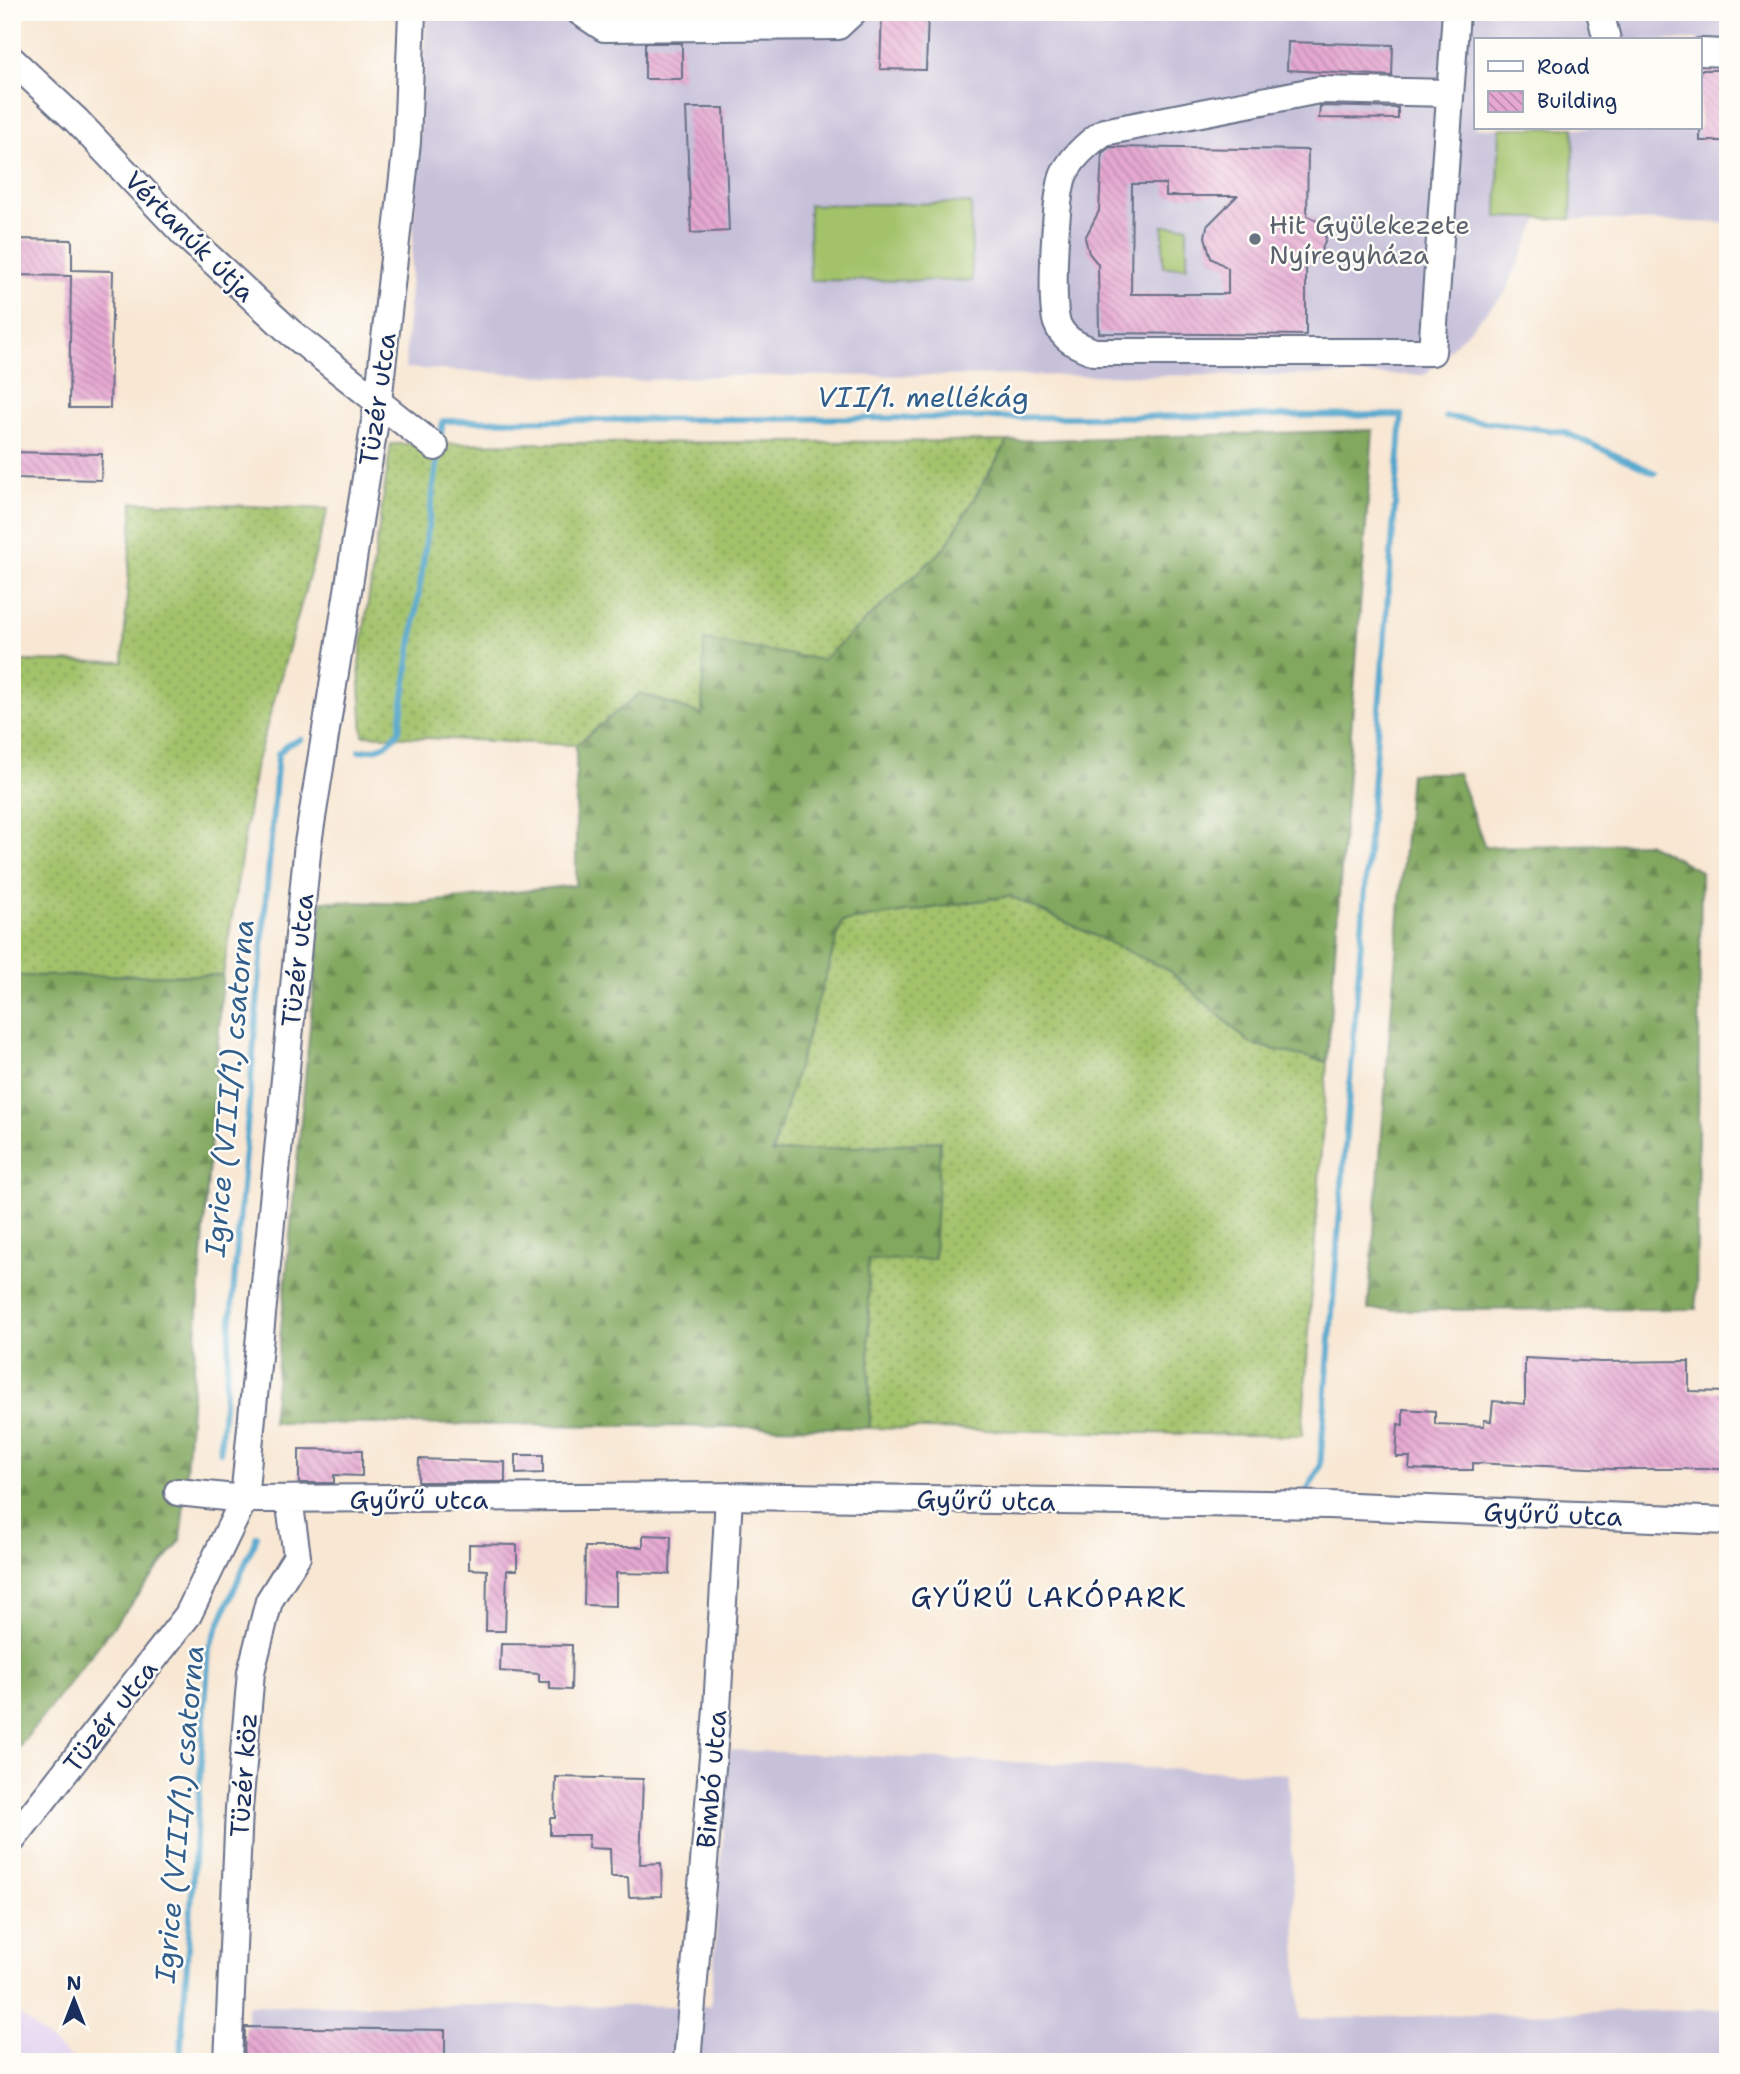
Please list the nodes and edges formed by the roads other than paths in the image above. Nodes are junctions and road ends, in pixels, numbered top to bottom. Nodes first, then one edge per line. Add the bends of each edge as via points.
1 (412, 12) edge
2 (580, 12) edge
3 (853, 12) edge
4 (1456, 12) edge
5 (1601, 12) edge
6 (726, 19) edge
7 (1607, 38) edge
8 (1702, 52) edge
9 (1728, 53) edge
10 (12, 60) edge
11 (1449, 93) junction
12 (378, 402) junction
13 (435, 447) dead end
14 (178, 1492) dead end
15 (729, 1496) junction
16 (244, 1499) junction
17 (289, 1499) junction
18 (1728, 1521) edge
19 (12, 1840) edge
20 (228, 2062) edge
21 (687, 2062) edge

1 - 12 street, Tüzér utca via 407,142
2 - 6 street via 604,28
3 - 6 street via 838,26
4 - 11 street
5 - 7 street
8 - 9 street
10 - 12 street, Vértanúk útja via 186,236 290,332
11 - 11 street via 1432,352 1094,352 1068,341 1057,322 1057,206 1064,175 1084,147 1104,132 1319,90
12 - 13 street, Vértanúk útja
12 - 16 street, Tüzér utca via 308,843
14 - 16 street, Gyűrű utca
15 - 17 street, Gyűrű utca
15 - 18 street, Gyűrű utca via 1328,1505
15 - 21 street, Bimbó utca via 718,1709
16 - 17 street, Gyűrű utca
16 - 19 street, Tüzér utca via 188,1615
17 - 20 street, Tüzér köz via 297,1556 269,1601 251,1672 239,1809

